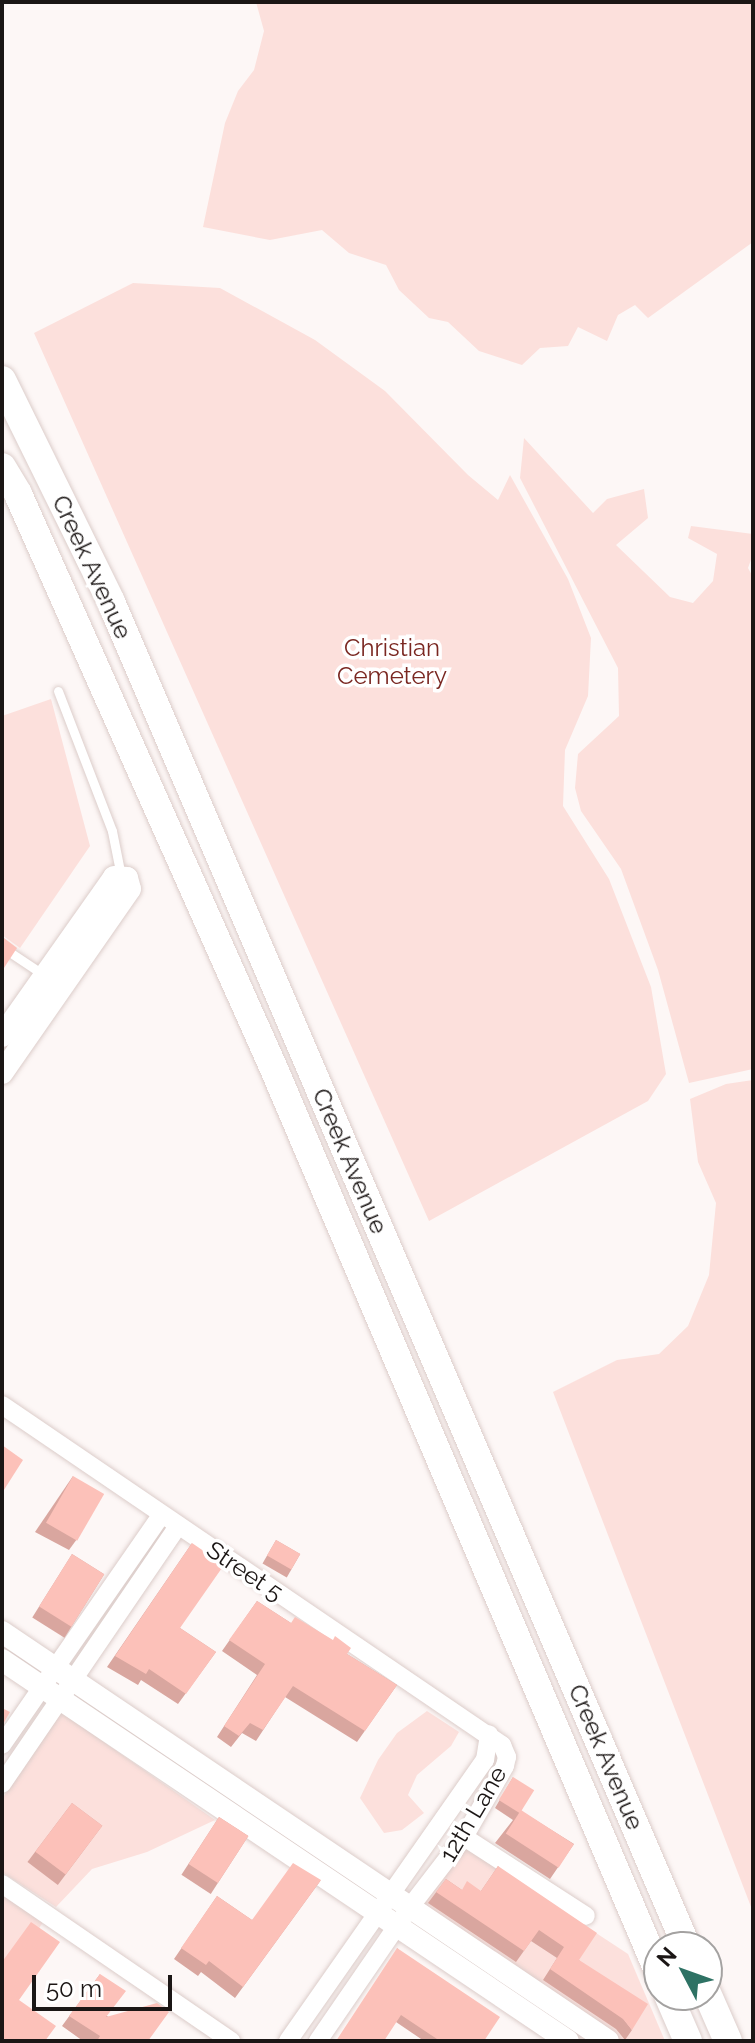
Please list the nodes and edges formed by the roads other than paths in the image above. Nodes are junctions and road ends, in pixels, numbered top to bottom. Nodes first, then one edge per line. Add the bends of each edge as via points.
1 (2, 380) edge
2 (2, 467) edge
3 (58, 691) dead end
4 (121, 876) junction
5 (2, 947) edge
6 (44, 975) junction
7 (2, 1036) edge
8 (2, 1073) edge
9 (2, 1405) edge
10 (161, 1515) junction
11 (178, 1526) junction
12 (2, 1632) edge
13 (2, 1660) edge
14 (57, 1683) junction
15 (489, 1734) junction
16 (2, 1745) edge
17 (2, 1784) edge
18 (464, 1837) junction
19 (2, 1884) edge
20 (401, 1901) junction
21 (378, 1915) junction
22 (586, 1916) dead end
23 (397, 1928) junction
24 (680, 1931) edge
25 (643, 1935) edge
26 (675, 2011) edge
27 (715, 2011) edge
28 (231, 2041) edge
29 (288, 2041) edge
30 (318, 2041) edge
31 (568, 2041) edge
32 (608, 2041) edge
33 (688, 2041) edge
34 (728, 2041) edge

1 - 24 main road, Creek Avenue via 111,602
2 - 25 main road, Creek Avenue via 274,1069
3 - 4 lane via 112,831
4 - 6 street via 114,877
4 - 8 street via 130,889
5 - 6 lane
6 - 7 street
9 - 10 street, Street 5
10 - 11 street, Street 5
10 - 14 street
11 - 14 street
11 - 15 street, Street 5
12 - 14 street
13 - 14 street
14 - 16 street
14 - 17 street
14 - 20 street
14 - 21 street
15 - 18 street, 12th Lane via 502,1745 505,1766
15 - 20 street, 12th Lane via 485,1760
18 - 20 street, 12th Lane
18 - 22 street
19 - 28 street
20 - 21 street, 12th Lane
20 - 23 street, 12th Lane
20 - 32 street
21 - 23 street
21 - 29 street, 12th Lane
23 - 30 street, 12th Lane
23 - 31 street
26 - 33 main road
27 - 34 main road

